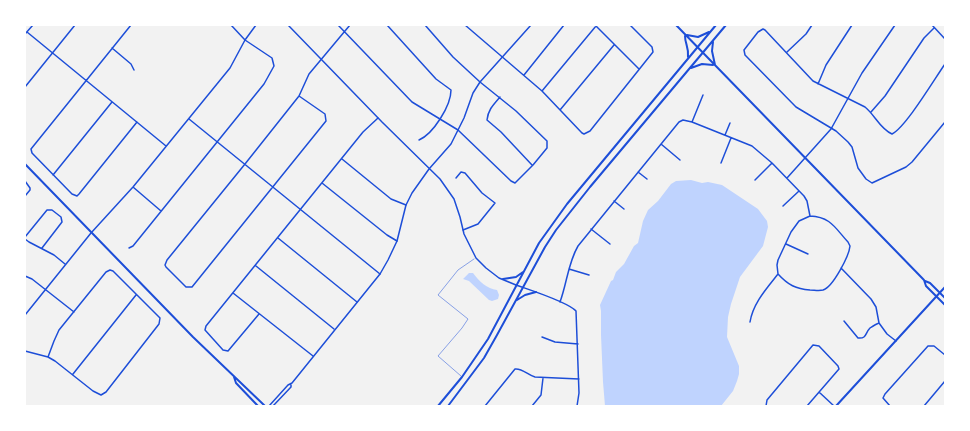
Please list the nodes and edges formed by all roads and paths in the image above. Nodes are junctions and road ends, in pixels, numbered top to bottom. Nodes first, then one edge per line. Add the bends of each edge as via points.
1 (33, 25) edge
2 (75, 25) edge
3 (131, 25) edge
4 (231, 25) edge
5 (256, 25) edge
6 (288, 25) edge
7 (338, 25) edge
8 (350, 25) edge
9 (387, 25) edge
10 (426, 25) edge
11 (465, 25) edge
12 (530, 25) edge
13 (564, 25) edge
14 (630, 25) edge
15 (676, 25) edge
16 (716, 25) edge
17 (726, 25) edge
18 (812, 25) edge
19 (852, 25) edge
20 (895, 25) edge
21 (932, 25) edge
22 (595, 26) edge
23 (934, 28) junction
24 (712, 30) junction
25 (345, 32) junction
26 (26, 33) edge
27 (686, 35) junction
28 (945, 39) edge
29 (245, 40) junction
30 (713, 41) junction
31 (614, 45) junction
32 (697, 47) junction
33 (112, 48) junction
34 (787, 52) junction
35 (52, 53) junction
36 (702, 53) junction
37 (501, 56) junction
38 (688, 58) junction
39 (322, 60) junction
40 (945, 64) edge
41 (715, 66) junction
42 (690, 68) junction
43 (639, 69) junction
44 (134, 70) dead end
45 (524, 75) junction
46 (86, 80) junction
47 (480, 82) junction
48 (818, 84) junction
49 (25, 87) edge
50 (542, 91) junction
51 (704, 95) dead end
52 (299, 96) junction
53 (500, 97) junction
54 (848, 98) junction
55 (112, 101) junction
56 (560, 110) junction
57 (871, 112) junction
58 (378, 118) junction
59 (440, 118) junction
60 (189, 120) junction
61 (138, 122) junction
62 (692, 122) junction
63 (945, 122) edge
64 (730, 123) dead end
65 (831, 129) junction
66 (458, 130) junction
67 (725, 135) junction
68 (731, 138) junction
69 (419, 140) dead end
70 (217, 142) junction
71 (661, 144) junction
72 (166, 146) junction
73 (805, 158) junction
74 (342, 159) junction
75 (680, 160) dead end
76 (721, 163) dead end
77 (772, 163) junction
78 (25, 164) edge
79 (245, 164) junction
80 (533, 166) junction
81 (429, 168) junction
82 (638, 172) junction
83 (53, 175) junction
84 (456, 178) dead end
85 (787, 178) junction
86 (647, 179) dead end
87 (755, 180) dead end
88 (25, 181) edge
89 (322, 183) junction
90 (133, 187) junction
91 (273, 187) junction
92 (799, 190) junction
93 (25, 196) edge
94 (614, 201) junction
95 (406, 205) junction
96 (783, 206) dead end
97 (624, 209) dead end
98 (301, 210) junction
99 (161, 211) junction
100 (810, 216) junction
101 (591, 228) junction
102 (463, 230) junction
103 (91, 233) junction
104 (25, 238) edge
105 (278, 238) junction
106 (397, 241) junction
107 (610, 244) dead end
108 (786, 244) junction
109 (42, 248) junction
110 (129, 248) dead end
111 (808, 254) dead end
112 (476, 258) junction
113 (65, 264) junction
114 (256, 266) junction
115 (841, 268) junction
116 (569, 269) junction
117 (524, 272) junction
118 (380, 274) junction
119 (778, 274) junction
120 (589, 275) dead end
121 (25, 276) edge
122 (503, 280) junction
123 (924, 280) junction
124 (516, 285) junction
125 (945, 287) edge
126 (523, 288) junction
127 (45, 289) junction
128 (536, 292) junction
129 (233, 293) junction
130 (940, 293) junction
131 (136, 295) junction
132 (937, 296) junction
133 (945, 298) edge
134 (516, 300) junction
135 (357, 302) junction
136 (560, 302) junction
137 (945, 305) edge
138 (74, 312) junction
139 (259, 314) junction
140 (25, 315) edge
141 (844, 321) dead end
142 (750, 322) dead end
143 (879, 323) junction
144 (334, 329) junction
145 (542, 336) dead end
146 (896, 342) junction
147 (578, 344) junction
148 (25, 351) edge
149 (945, 355) edge
150 (313, 356) junction
151 (48, 357) junction
152 (73, 374) junction
153 (234, 377) junction
154 (462, 377) junction
155 (543, 378) junction
156 (579, 379) junction
157 (945, 381) edge
158 (291, 384) junction
159 (819, 392) junction
160 (258, 406) edge
161 (265, 406) edge
162 (269, 406) edge
163 (273, 406) edge
164 (438, 406) edge
165 (448, 406) edge
166 (485, 406) edge
167 (532, 406) edge
168 (577, 406) edge
169 (766, 406) edge
170 (807, 406) edge
171 (835, 406) edge
172 (890, 406) edge
173 (924, 406) edge

1 - 26 street
2 - 35 street
3 - 33 street
4 - 29 street
5 - 29 street
6 - 39 street
7 - 25 street
8 - 25 street
9 - 59 street via 436,78 451,90 448,105
10 - 47 street via 453,57
11 - 37 street
12 - 37 street
13 - 45 street
14 - 43 street via 652,47 653,52
15 - 27 main road
16 - 24 main road
17 - 30 main road
18 - 34 street
19 - 48 street via 826,65
20 - 54 street
21 - 23 street
22 - 31 street
22 - 50 street
23 - 28 street
23 - 57 street
24 - 27 main road via 698,37
24 - 32 main road
25 - 39 street
25 - 59 street via 412,102
26 - 35 street
27 - 32 main road
27 - 38 main road
29 - 60 street via 230,68
29 - 70 street via 272,58 274,66 264,84
30 - 36 main road
30 - 41 main road
31 - 43 street
31 - 56 street
32 - 36 main road
32 - 38 main road
33 - 44 street via 131,64
33 - 46 street
34 - 48 street
34 - 65 street via 763,29 744,50 745,55 796,107
35 - 46 street
35 - 49 street
36 - 41 main road
36 - 42 main road
37 - 45 street
37 - 47 street
38 - 117 main road via 567,204
39 - 52 street via 309,74
39 - 58 street
40 - 57 street via 896,132 888,132
41 - 42 main road via 702,64
41 - 73 main road
42 - 126 main road via 566,216 545,247
43 - 56 street via 588,133 582,133
45 - 50 street
46 - 55 street
46 - 83 street via 31,149 32,154
47 - 53 street
47 - 66 street
48 - 54 street
50 - 56 street
51 - 62 street
52 - 79 street
52 - 91 street via 325,114 326,121
53 - 80 street via 490,108 487,120
53 - 80 street via 547,141 547,148
54 - 57 street
54 - 65 street
55 - 61 street
55 - 83 street
58 - 74 street via 363,132
58 - 81 street
59 - 66 street
59 - 69 street via 429,133
60 - 70 street
60 - 72 street
61 - 72 street
61 - 83 street via 76,196
62 - 67 street
62 - 71 street via 679,122
63 - 65 street via 912,162 872,183 858,168 852,147
64 - 67 street
65 - 73 street
66 - 80 street via 515,183
66 - 81 street via 451,144
67 - 68 street
68 - 76 street
68 - 77 street via 752,146
70 - 79 street
70 - 99 street
71 - 75 street
71 - 82 street
72 - 90 street
73 - 85 street
73 - 123 main road
74 - 89 street
74 - 95 street via 391,199
77 - 85 street
77 - 87 street
78 - 103 main road
79 - 91 street
79 - 91 street via 166,262 166,267 186,287 192,287
81 - 95 street
81 - 102 street via 454,198
82 - 86 street
82 - 94 street
84 - 102 street via 461,172 465,173 482,193 495,202 478,224
85 - 92 street
88 - 93 street via 30,190
89 - 98 street
89 - 106 street
90 - 99 street
90 - 103 street
91 - 98 street
92 - 96 street
92 - 100 street via 807,201
94 - 97 street
94 - 101 street
95 - 106 street
98 - 105 street
98 - 118 street
99 - 110 street
100 - 108 street via 799,221
100 - 115 street via 825,218 848,242 850,249
101 - 107 street
101 - 116 street via 573,254
102 - 112 street
103 - 113 street
103 - 153 main road
104 - 109 street
104 - 109 street via 48,210 52,210 62,222
105 - 114 street
105 - 135 street
106 - 118 street
108 - 111 street
108 - 119 street via 778,260
109 - 113 street
112 - 122 street
112 - 154 lane via 458,270 438,295 468,319 438,356
113 - 127 street
114 - 129 street
114 - 144 street
115 - 119 street via 827,288 822,290 800,289 792,286
115 - 143 street via 871,299 876,307
116 - 120 street
116 - 136 street
117 - 122 main road
117 - 124 main road
118 - 135 street
119 - 142 street via 762,295
121 - 127 street
122 - 124 street
123 - 130 main road
123 - 132 main road via 926,286
124 - 126 street
124 - 154 main road via 488,339
125 - 130 main road
126 - 128 street
126 - 134 main road
127 - 138 street
127 - 140 street
128 - 134 main road
128 - 136 street
129 - 139 street
129 - 139 street via 205,328 223,350 229,350
130 - 132 main road
130 - 133 main road
131 - 138 street via 110,270
131 - 152 street
131 - 152 street via 160,318 160,322 106,392 97,394
132 - 137 main road
132 - 146 main road
134 - 165 main road via 484,358
135 - 144 street
136 - 147 street via 573,307 576,311
138 - 151 street via 56,336
139 - 150 street
141 - 143 street via 858,338 865,337 870,329
143 - 146 street
144 - 150 street
145 - 147 street via 555,342
146 - 171 main road
147 - 156 street
148 - 151 street
149 - 172 street via 934,346 928,346 885,394 883,398
150 - 158 street
151 - 152 street
153 - 160 main road
153 - 161 main road
154 - 164 main road
155 - 156 street
155 - 166 street via 528,375 520,368 516,369
155 - 167 street via 541,395
156 - 168 street
157 - 173 street
158 - 162 street
158 - 163 street
159 - 169 street via 839,369 816,345 766,400
159 - 170 street
159 - 171 street

